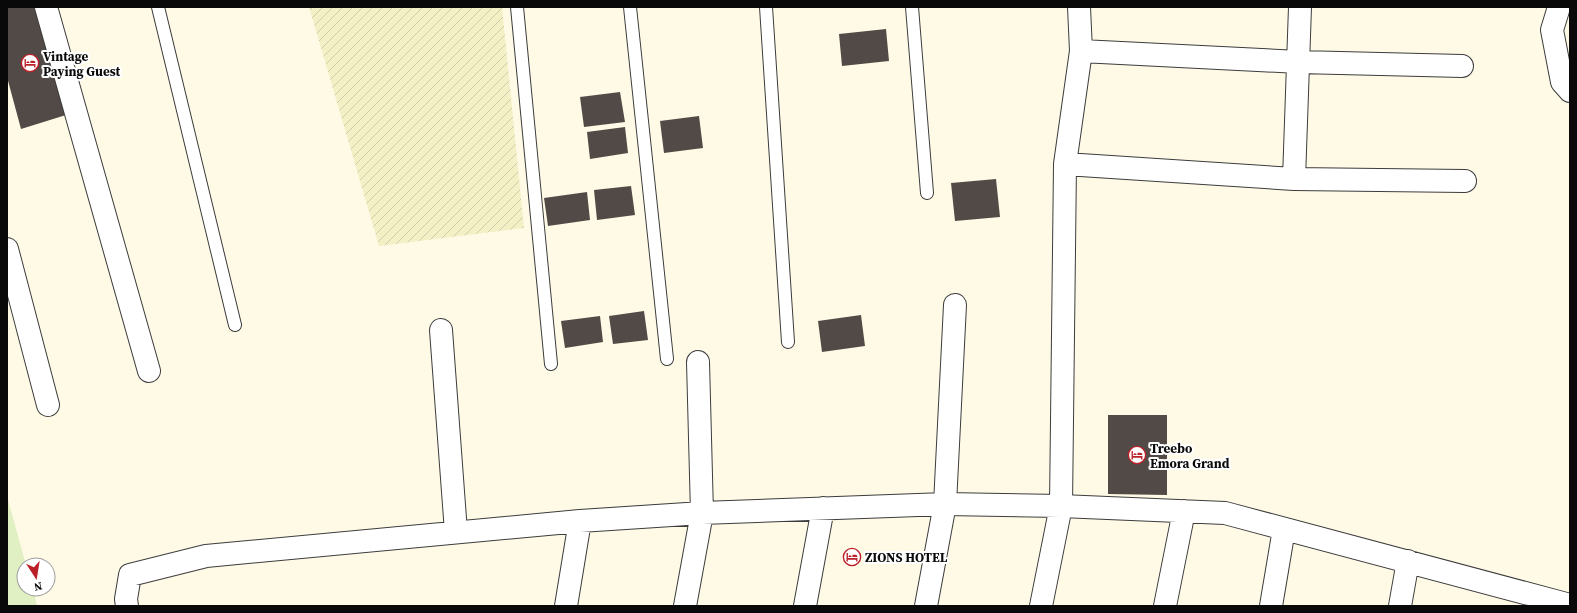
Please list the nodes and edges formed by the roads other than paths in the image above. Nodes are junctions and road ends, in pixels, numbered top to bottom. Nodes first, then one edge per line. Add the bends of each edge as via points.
1 (46, 7) edge
2 (158, 7) edge
3 (517, 7) edge
4 (630, 7) edge
5 (766, 7) edge
6 (912, 7) edge
7 (1079, 7) edge
8 (1300, 7) edge
9 (1559, 7) edge
10 (1081, 51) junction
11 (1299, 62) junction
12 (1462, 66) dead end
13 (1570, 91) edge
14 (1065, 164) junction
15 (1294, 179) junction
16 (1464, 181) dead end
17 (927, 193) dead end
18 (7, 249) edge
19 (955, 305) dead end
20 (235, 325) dead end
21 (441, 330) dead end
22 (788, 342) dead end
23 (667, 359) dead end
24 (698, 362) dead end
25 (551, 364) dead end
26 (149, 371) dead end
27 (48, 405) dead end
28 (945, 504) junction
29 (1061, 506) junction
30 (824, 508) junction
31 (1184, 511) junction
32 (702, 513) junction
33 (580, 521) junction
34 (1284, 529) junction
35 (456, 532) junction
36 (1408, 561) junction
37 (1519, 598) edge
38 (1570, 604) edge
39 (127, 606) edge
40 (566, 606) edge
41 (685, 606) edge
42 (805, 606) edge
43 (926, 606) edge
44 (1041, 606) edge
45 (1165, 606) edge
46 (1271, 606) edge
47 (1400, 606) edge

1 - 26 street
2 - 20 lane
3 - 25 lane
4 - 23 lane
5 - 22 lane
6 - 17 lane
7 - 10 street
8 - 11 street
9 - 13 street via 1552,30 1562,82
10 - 11 street
10 - 14 street
11 - 12 street
11 - 15 street
14 - 15 street
14 - 29 street
15 - 16 street
18 - 27 street
19 - 28 street
21 - 35 street
24 - 32 street
28 - 29 street
28 - 30 street
28 - 43 street
29 - 31 street
29 - 44 street
30 - 32 street
30 - 42 street
31 - 34 street via 1225,513
31 - 45 street
32 - 33 street
32 - 41 street
33 - 35 street
33 - 40 street
34 - 36 street
34 - 46 street
35 - 39 street via 206,556 130,575
36 - 37 street
36 - 47 street
37 - 38 street

